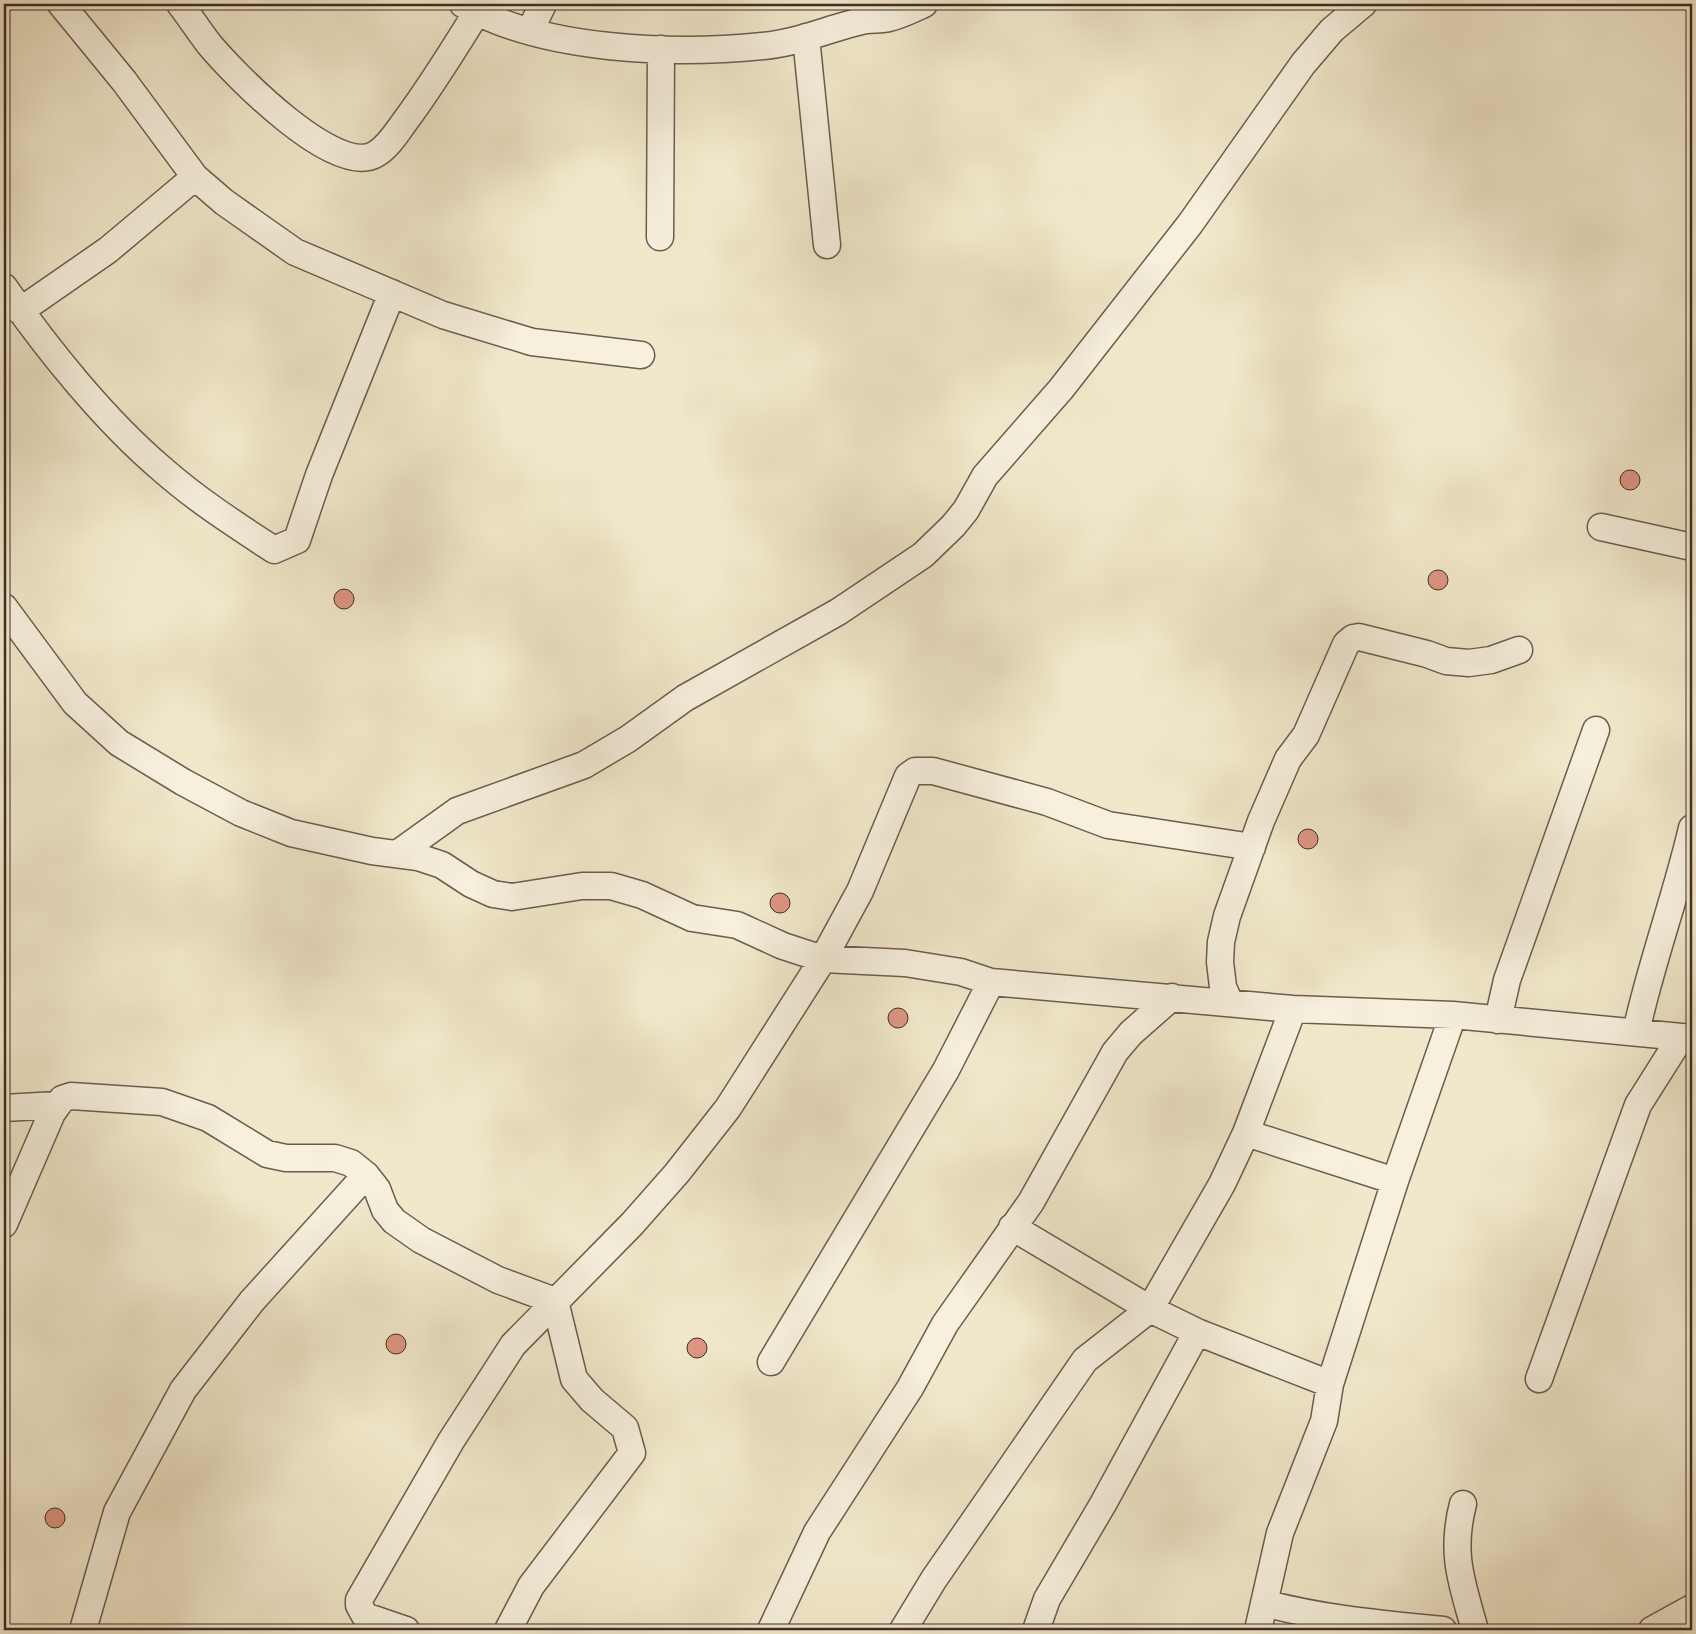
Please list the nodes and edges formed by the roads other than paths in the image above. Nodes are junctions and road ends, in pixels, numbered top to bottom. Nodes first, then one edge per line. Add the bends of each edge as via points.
1 (61, 4) edge
2 (180, 4) edge
3 (543, 4) edge
4 (924, 4) edge
5 (1363, 4) edge
6 (470, 8) edge
7 (864, 12) edge
8 (530, 31) junction
9 (806, 38) junction
10 (661, 49) junction
11 (195, 177) junction
12 (660, 237) dead end
13 (827, 245) dead end
14 (4, 287) edge
15 (392, 293) junction
16 (20, 311) junction
17 (641, 355) dead end
18 (1600, 527) dead end
19 (1692, 547) edge
20 (4, 607) edge
21 (1519, 650) dead end
22 (1596, 730) dead end
23 (1691, 841) edge
24 (1252, 847) junction
25 (398, 854) junction
26 (823, 959) junction
27 (991, 982) junction
28 (1172, 997) junction
29 (1230, 1003) junction
30 (1294, 1009) junction
31 (1453, 1015) junction
32 (1498, 1020) junction
33 (1636, 1032) junction
34 (1687, 1037) edge
35 (57, 1105) junction
36 (4, 1108) edge
37 (1246, 1133) junction
38 (366, 1175) junction
39 (1395, 1181) junction
40 (4, 1224) edge
41 (1012, 1227) junction
42 (555, 1301) junction
43 (1150, 1309) junction
44 (1197, 1332) junction
45 (771, 1362) dead end
46 (1538, 1379) dead end
47 (1330, 1384) junction
48 (1463, 1504) dead end
49 (1264, 1603) junction
50 (1692, 1608) edge
51 (83, 1630) edge
52 (406, 1630) edge
53 (508, 1630) edge
54 (771, 1630) edge
55 (903, 1630) edge
56 (1036, 1630) edge
57 (1258, 1630) edge
58 (1442, 1630) edge
59 (1476, 1630) edge
60 (1652, 1630) edge

1 - 11 street
2 - 6 street via 209,44 267,105 345,156 360,157 377,154 430,88
3 - 8 street
4 - 7 street via 889,18
5 - 25 street via 1332,30 1304,64 1190,224 1061,389 985,476 966,510 922,555 838,612 685,698 628,739 584,765 457,810
6 - 8 street
7 - 9 street
8 - 10 street via 592,43
9 - 10 street via 765,46
9 - 13 street
10 - 12 street
11 - 15 street via 224,202 295,252
11 - 16 street via 108,250
14 - 16 street
15 - 16 street via 319,475 297,540 274,550 219,514 124,434
15 - 17 street via 443,315 532,342
18 - 19 street
20 - 25 street via 75,703 119,743 240,813 283,830 337,844
21 - 24 street via 1491,660 1469,663 1446,661 1359,638 1349,641 1306,734 1288,759
22 - 32 street via 1507,980
23 - 33 street via 1645,990
24 - 26 street via 1108,825 1047,802 933,771 914,771 902,788 860,892
24 - 29 street via 1221,942 1223,987
25 - 26 street via 442,865 471,884 493,894 512,897 582,886 611,886 642,895 692,918 738,925 783,946
26 - 27 street via 905,963 961,972
26 - 42 street via 728,1108 632,1224
27 - 28 street
27 - 45 street via 946,1070
28 - 29 street
28 - 41 street via 1115,1052 1030,1202
29 - 30 street
30 - 31 street
30 - 37 street
31 - 32 street
31 - 39 street
32 - 33 street
33 - 34 street
34 - 46 street via 1638,1105
35 - 36 street
35 - 38 street via 71,1096 162,1102 208,1118 267,1154 286,1158 335,1158 351,1163
35 - 40 street
37 - 39 street
37 - 43 street via 1222,1184
38 - 42 street via 394,1221 421,1240 498,1280
38 - 51 street via 252,1301 183,1390 117,1512
39 - 47 street
41 - 43 street
41 - 54 street via 945,1324 910,1388 817,1532
42 - 52 street via 513,1345 478,1396 360,1595 358,1605 365,1616
42 - 53 street via 574,1379 592,1400 625,1428 632,1453 531,1586
43 - 44 street
43 - 55 street via 1085,1360 934,1579
44 - 47 street
44 - 56 street via 1047,1599
47 - 49 street via 1324,1421 1280,1532
48 - 59 street via 1458,1523 1457,1569
49 - 57 street
49 - 58 street via 1348,1620
50 - 60 street

